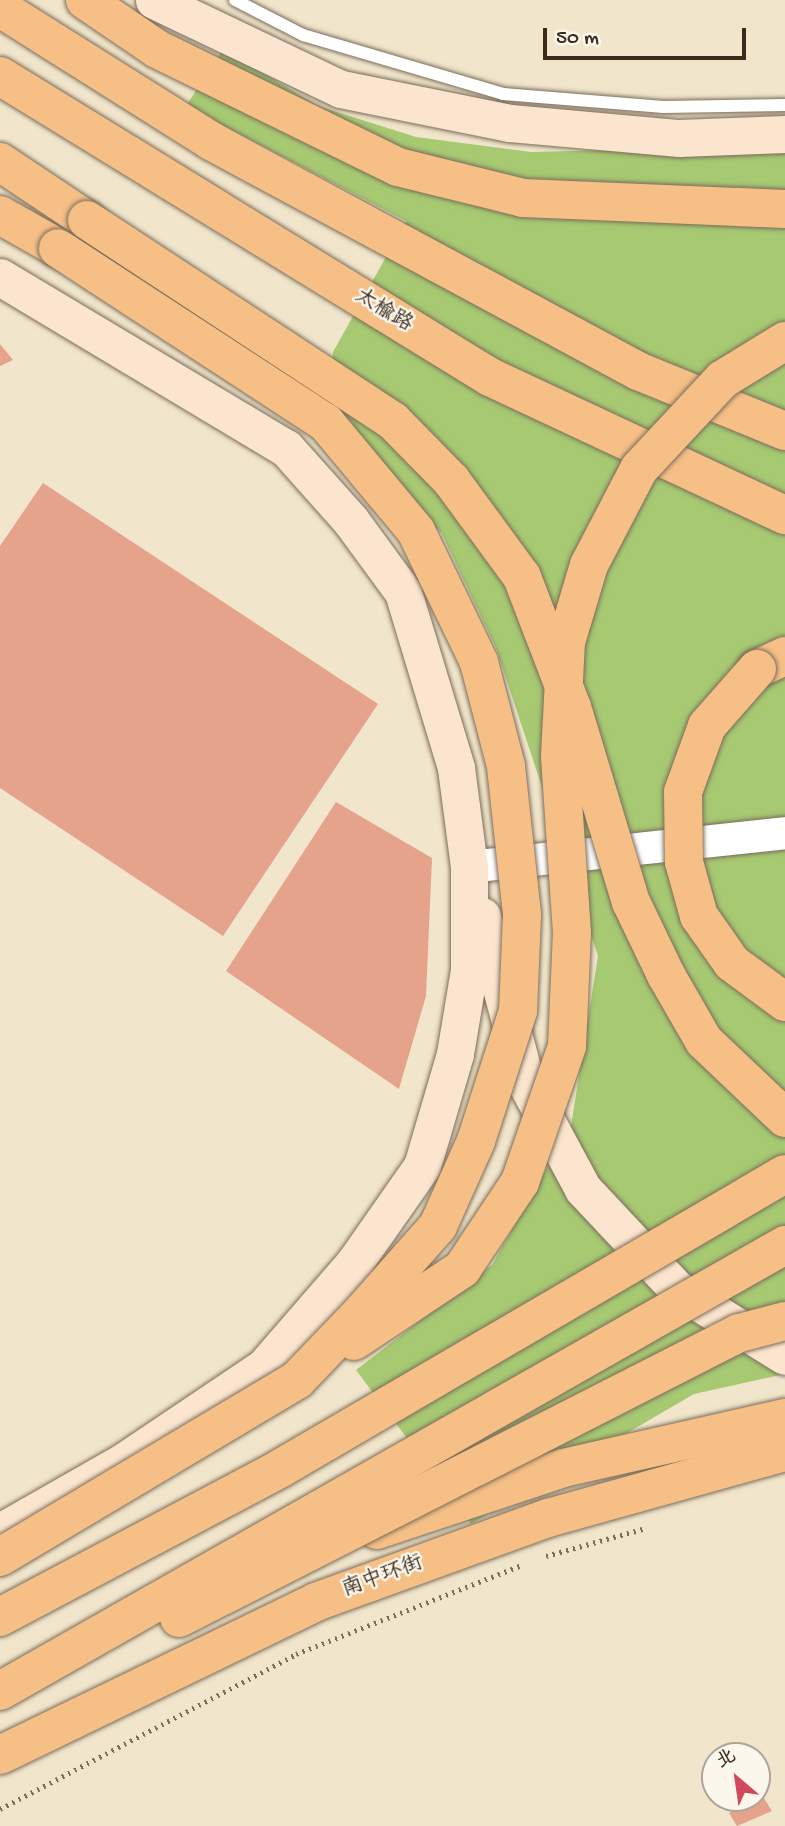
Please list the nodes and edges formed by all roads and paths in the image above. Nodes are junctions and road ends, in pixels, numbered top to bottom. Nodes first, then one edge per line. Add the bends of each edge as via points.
1 (85, 0) edge
2 (154, 0) edge
3 (235, 0) edge
4 (0, 8) edge
5 (0, 76) edge
6 (785, 105) edge
7 (785, 134) edge
8 (0, 162) edge
9 (785, 209) edge
10 (0, 215) edge
11 (0, 277) edge
12 (785, 341) edge
13 (785, 431) edge
14 (785, 515) edge
15 (785, 656) edge
16 (785, 834) edge
17 (470, 867) junction
18 (785, 1002) edge
19 (785, 1118) edge
20 (785, 1174) edge
21 (785, 1245) edge
22 (785, 1321) edge
23 (785, 1356) edge
24 (297, 1380) junction
25 (785, 1418) edge
26 (785, 1452) edge
27 (656, 1525) dead end
28 (0, 1532) edge
29 (0, 1557) edge
30 (295, 1558) junction
31 (541, 1558) dead end
32 (528, 1563) dead end
33 (0, 1617) edge
34 (0, 1691) edge
35 (0, 1711) edge
36 (0, 1755) edge
37 (0, 1809) edge

1 - 9 main road via 157,49 276,112 398,167 523,198
2 - 7 main road via 341,89 510,123 679,138
3 - 6 lane via 303,35 503,94 663,107
4 - 13 main road via 235,154 638,371
5 - 14 main road, 太榆路 via 490,377
8 - 19 main road, bridge via 393,421 451,480 522,577 572,707 631,902 666,975 704,1041
10 - 24 main road, bridge via 58,248 326,424 415,531 479,662 506,766 522,914 518,1011 476,1142 439,1226
11 - 17 main road via 286,448 351,521 403,592 456,768
12 - 24 main road, bridge via 723,379 639,469 589,565 566,642 560,756 572,933 567,1046 520,1182 462,1269
15 - 18 main road, bridge via 757,669 707,726 683,792 684,862 699,916 732,963
16 - 17 street
17 - 23 main road via 526,1083 583,1189 677,1289
17 - 28 main road via 469,970 452,1066 422,1166 354,1263 264,1367 121,1463
20 - 33 main road, bridge via 281,1468
21 - 34 main road, bridge
22 - 30 main road, bridge via 739,1333
24 - 29 main road, bridge
25 - 30 main road, bridge via 563,1468
26 - 36 main road, 南中环街 via 548,1518 316,1602
27 - 31 path
30 - 35 main road, bridge
32 - 37 path via 296,1654

